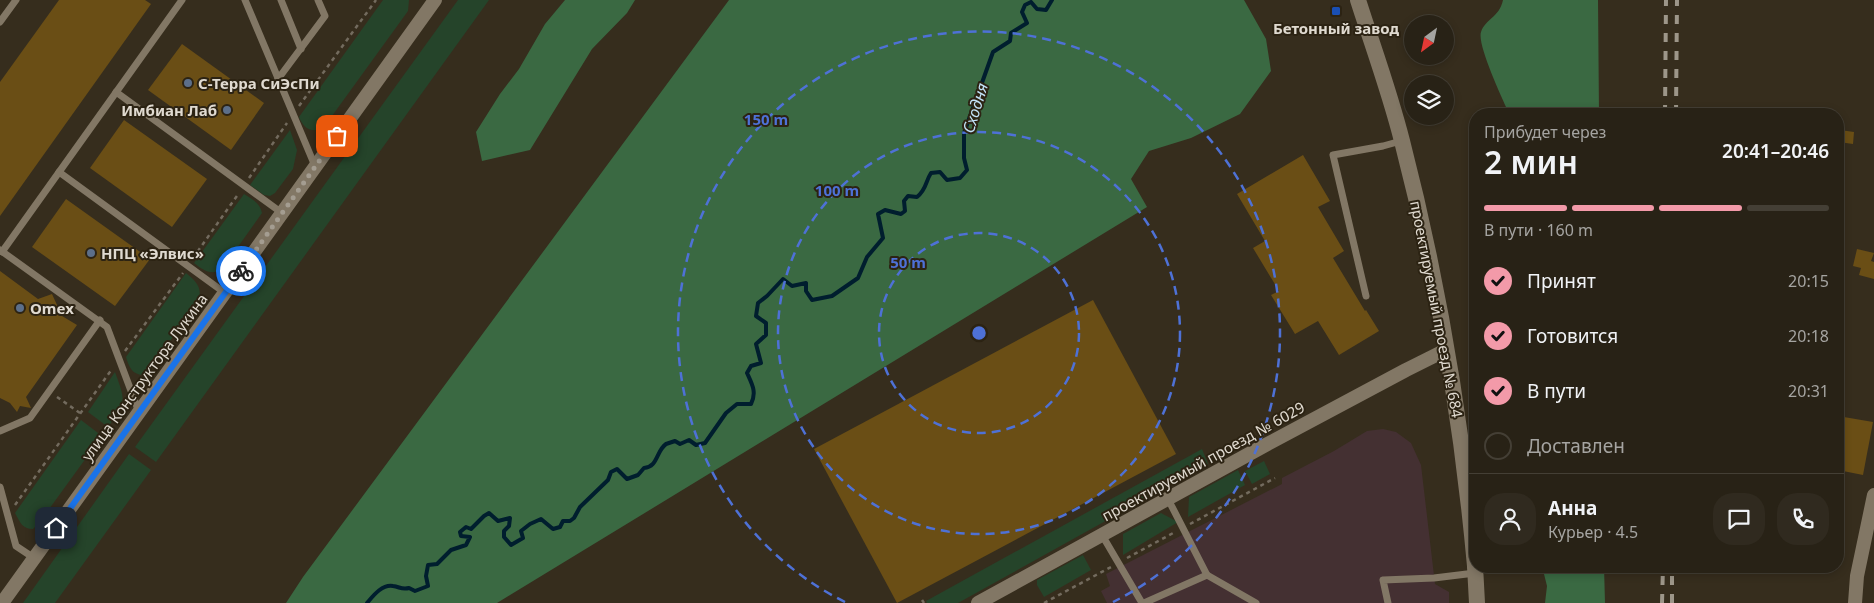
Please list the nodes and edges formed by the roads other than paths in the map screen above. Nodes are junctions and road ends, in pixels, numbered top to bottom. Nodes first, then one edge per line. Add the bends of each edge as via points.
1 (16, 0) edge
2 (182, 0) edge
3 (245, 0) edge
4 (280, 0) edge
5 (318, 0) edge
6 (435, 0) edge
7 (1358, 0) edge
8 (0, 22) edge
9 (300, 50) junction
10 (278, 79) junction
11 (116, 92) junction
12 (1402, 141) junction
13 (315, 166) junction
14 (59, 172) junction
15 (282, 213) junction
16 (1, 251) edge
17 (225, 293) junction
18 (1366, 296) dead end
19 (100, 320) junction
20 (1446, 350) junction
21 (139, 412) junction
22 (0, 431) edge
23 (0, 487) edge
24 (1874, 495) edge
25 (1168, 498) junction
26 (2, 503) edge
27 (1469, 505) edge
28 (1872, 522) edge
29 (1102, 535) junction
30 (34, 558) junction
31 (1469, 569) edge
32 (1475, 573) edge
33 (1207, 575) junction
34 (2, 603) edge
35 (978, 603) edge
36 (1143, 603) edge
37 (1256, 603) edge
38 (1388, 603) edge
39 (1478, 603) edge
40 (1855, 603) edge

1 - 8 lane
2 - 11 lane
3 - 10 lane
4 - 9 lane
5 - 9 lane via 325,16
6 - 13 street, улица Конструктора Лукина
7 - 12 street, проектируемый проезд № 684
9 - 10 lane
10 - 13 lane
11 - 14 lane
11 - 15 lane
12 - 18 lane via 1333,155
12 - 20 street, проектируемый проезд № 684 via 1434,280
13 - 15 street, улица Конструктора Лукина
14 - 16 lane
14 - 17 lane
15 - 17 street, улица Конструктора Лукина
16 - 19 lane
17 - 21 street, улица Конструктора Лукина
19 - 21 lane via 107,327
19 - 22 lane via 30,418
20 - 25 street, проектируемый проезд № 6029
20 - 27 street, проектируемый проезд № 684
21 - 30 street, улица Конструктора Лукина
23 - 26 lane
24 - 28 street
25 - 29 street, проектируемый проезд № 6029
25 - 33 lane
26 - 30 lane via 16,546
28 - 40 street via 1857,576
29 - 35 street, проектируемый проезд № 6029
29 - 36 lane
30 - 34 street, улица Конструктора Лукина
31 - 38 lane via 1434,578 1383,580
32 - 39 street, проектируемый проезд № 684
33 - 36 lane
33 - 37 lane

